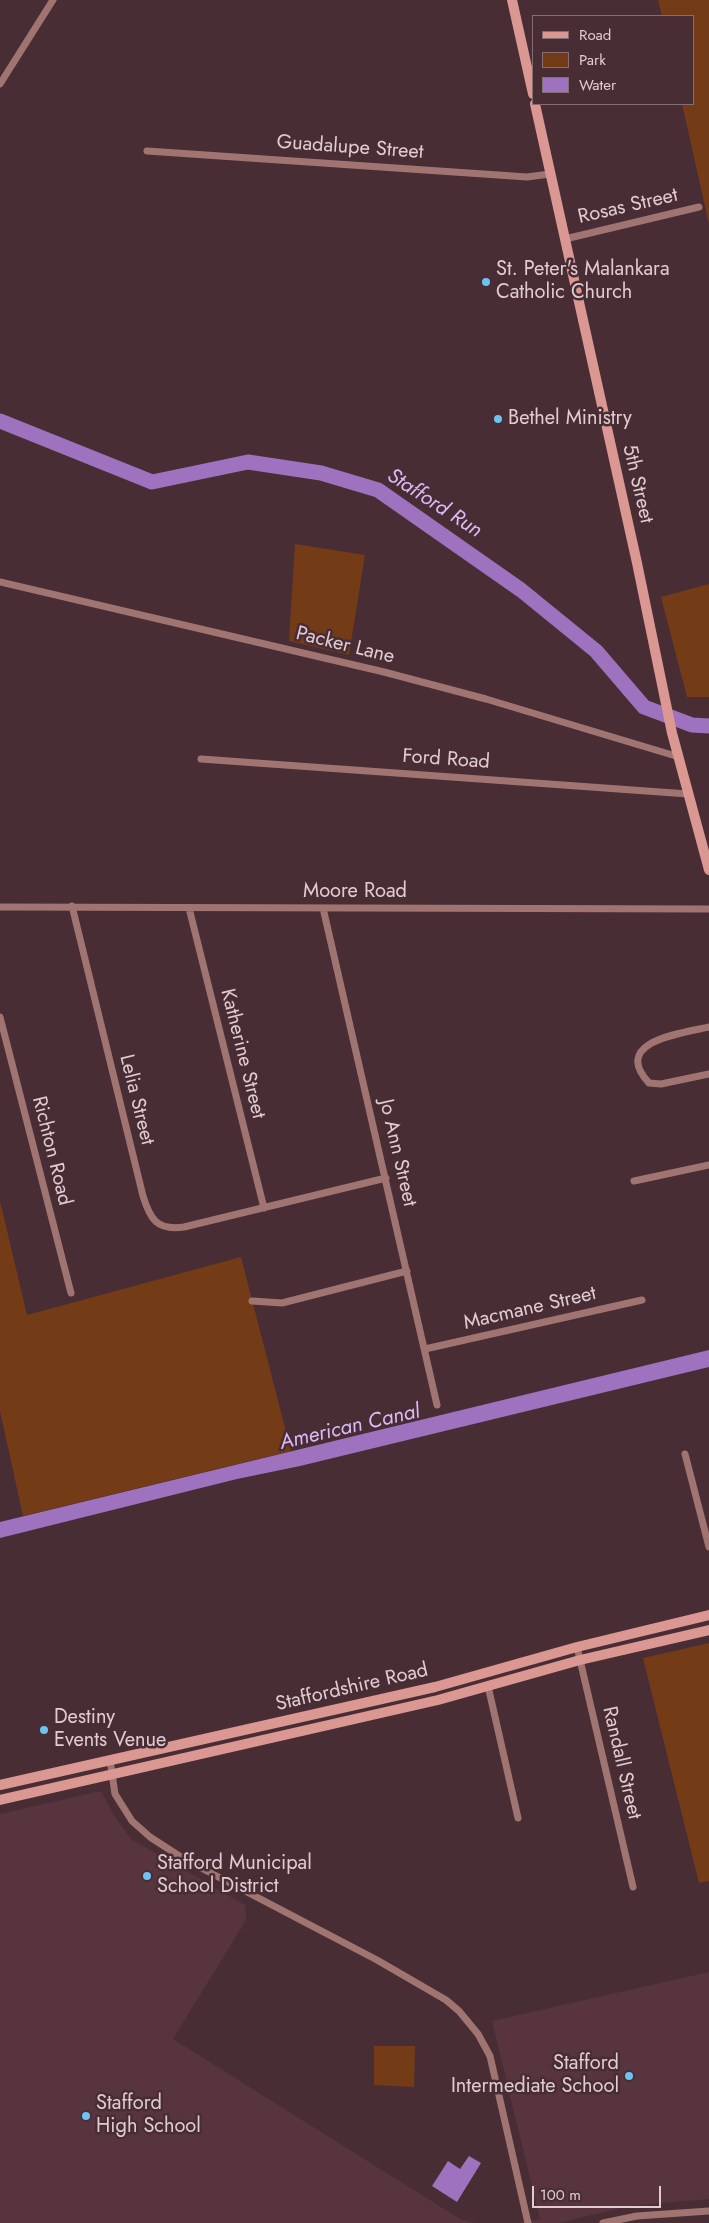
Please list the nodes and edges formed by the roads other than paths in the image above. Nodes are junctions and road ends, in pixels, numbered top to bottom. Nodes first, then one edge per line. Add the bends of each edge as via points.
1 (52, 0) edge
2 (512, 0) edge
3 (0, 84) edge
4 (532, 90) edge
5 (535, 105) edge
6 (147, 151) dead end
7 (550, 174) junction
8 (699, 207) dead end
9 (565, 239) junction
10 (0, 582) edge
11 (678, 757) junction
12 (201, 759) dead end
13 (688, 794) junction
14 (709, 870) edge
15 (0, 906) edge
16 (72, 906) junction
17 (188, 908) junction
18 (323, 908) junction
19 (709, 909) edge
20 (0, 1017) edge
21 (709, 1027) edge
22 (709, 1074) edge
23 (709, 1165) edge
24 (386, 1178) junction
25 (634, 1181) dead end
26 (264, 1208) junction
27 (407, 1271) junction
28 (71, 1293) dead end
29 (642, 1300) dead end
30 (252, 1301) dead end
31 (425, 1349) junction
32 (437, 1405) dead end
33 (685, 1454) dead end
34 (709, 1547) edge
35 (709, 1616) edge
36 (709, 1630) edge
37 (577, 1647) junction
38 (580, 1660) junction
39 (488, 1686) junction
40 (110, 1760) junction
41 (113, 1774) junction
42 (0, 1785) edge
43 (0, 1800) edge
44 (518, 1818) dead end
45 (633, 1887) dead end
46 (709, 2212) edge
47 (615, 2222) edge
48 (528, 2223) edge
49 (603, 2223) edge

1 - 3 street
2 - 4 main road
5 - 7 main road, 5th Street
6 - 7 street, Guadalupe Street via 527,177
7 - 9 main road, 5th Street
8 - 9 street, Rosas Street
9 - 11 main road, 5th Street
10 - 11 street, Packer Lane via 384,672
11 - 13 main road, 5th Street
12 - 13 street, Ford Road
13 - 14 main road, 5th Street
15 - 16 street, Moore Road
16 - 17 street, Moore Road
16 - 26 street, Lelia Street via 149,1214 157,1224 174,1228
17 - 18 street, Moore Road
17 - 26 street, Katherine Street
18 - 19 street, Moore Road
18 - 24 street, Jo Ann Street
20 - 28 street, Richton Road
21 - 22 street via 657,1039 640,1054 639,1062 641,1074 649,1083 661,1084
23 - 25 street
24 - 26 street, Lelia Street
24 - 27 street, Jo Ann Street
27 - 30 street via 282,1303
27 - 31 street, Jo Ann Street
29 - 31 street, Macmane Street
31 - 32 street, Jo Ann Street
33 - 34 street
35 - 37 main road, Staffordshire Road
36 - 38 main road, Staffordshire Road
37 - 38 street, Randall Street
37 - 40 main road, Staffordshire Road via 434,1687
38 - 39 main road, Staffordshire Road
38 - 45 street, Randall Street
39 - 41 main road, Staffordshire Road
39 - 44 street
40 - 41 street
40 - 42 main road, Staffordshire Road
41 - 43 main road, Staffordshire Road
41 - 48 street via 115,1794 124,1810 150,1837 208,1872 377,1960 459,2011 478,2034 490,2056
46 - 47 street via 637,2216
47 - 49 street

